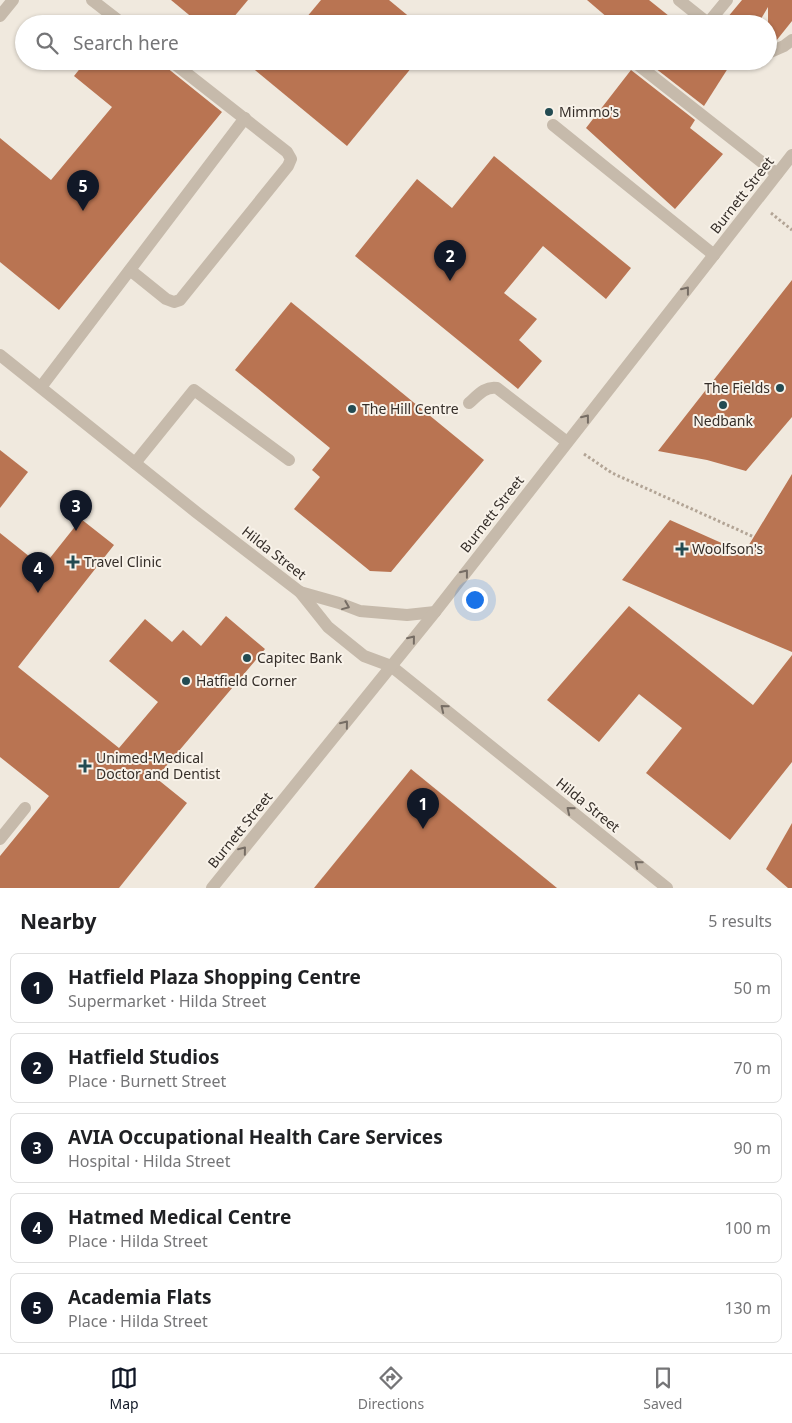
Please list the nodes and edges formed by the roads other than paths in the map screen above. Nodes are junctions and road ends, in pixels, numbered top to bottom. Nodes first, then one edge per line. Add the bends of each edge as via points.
1 (13, 0) edge
2 (92, 0) edge
3 (679, 0) edge
4 (727, 0) edge
5 (111, 15) edge
6 (699, 15) edge
7 (715, 15) edge
8 (0, 16) edge
9 (792, 40) edge
10 (777, 49) edge
11 (183, 70) edge
12 (644, 70) edge
13 (245, 118) junction
14 (553, 125) dead end
15 (792, 155) edge
16 (777, 174) junction
17 (714, 254) junction
18 (130, 270) junction
19 (0, 355) edge
20 (41, 387) junction
21 (469, 403) dead end
22 (567, 442) junction
23 (289, 460) dead end
24 (135, 463) junction
25 (300, 592) junction
26 (435, 612) junction
27 (391, 666) junction
28 (25, 808) dead end
29 (0, 839) edge
30 (212, 888) edge
31 (667, 888) edge

1 - 8 street
2 - 5 street
3 - 6 street
4 - 7 street
9 - 10 street
11 - 13 street
12 - 16 street
13 - 18 street
13 - 18 street via 287,152 291,159 288,166 180,300 166,299
14 - 17 street
15 - 16 street, Burnett Street
16 - 17 street, Burnett Street
22 -> 17 street, Burnett Street
18 - 20 street
19 - 20 street, Hilda Street
20 - 24 street, Hilda Street
21 - 22 street via 484,390 497,388
26 -> 22 street, Burnett Street
23 - 24 street via 194,390
24 - 25 street, Hilda Street
25 -> 26 street via 340,602 360,611 407,615
25 - 27 street, Hilda Street via 328,626 364,656
27 -> 26 street, Burnett Street
30 -> 27 street, Burnett Street
31 -> 27 street, Hilda Street
28 - 29 street

